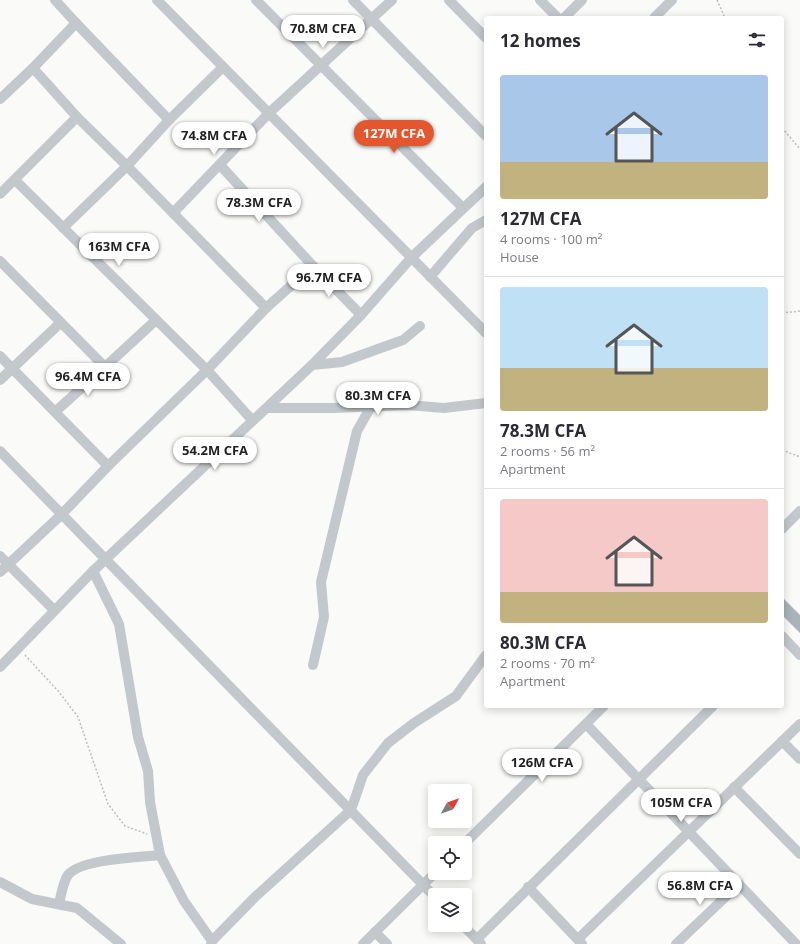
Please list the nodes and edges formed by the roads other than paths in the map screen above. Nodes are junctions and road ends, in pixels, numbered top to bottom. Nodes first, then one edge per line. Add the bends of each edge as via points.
1 (55, 0) edge
2 (157, 0) edge
3 (256, 0) edge
4 (353, 0) edge
5 (392, 0) edge
6 (449, 0) edge
7 (540, 0) edge
8 (582, 0) edge
9 (672, 0) edge
10 (556, 16) edge
11 (566, 16) edge
12 (656, 16) edge
13 (371, 19) junction
14 (76, 23) junction
15 (484, 36) edge
16 (322, 65) junction
17 (223, 67) junction
18 (33, 68) junction
19 (0, 99) edge
20 (269, 113) junction
21 (77, 117) junction
22 (169, 120) junction
23 (484, 134) edge
24 (220, 165) junction
25 (127, 166) junction
26 (15, 180) junction
27 (484, 190) edge
28 (0, 194) edge
29 (463, 208) junction
30 (173, 213) junction
31 (484, 221) edge
32 (63, 228) junction
33 (411, 258) junction
34 (0, 261) edge
35 (313, 266) junction
36 (430, 277) junction
37 (266, 308) junction
38 (361, 315) junction
39 (156, 320) junction
40 (60, 323) junction
41 (420, 326) dead end
42 (484, 331) edge
43 (0, 356) edge
44 (312, 365) junction
45 (105, 367) junction
46 (12, 369) junction
47 (207, 370) junction
48 (0, 380) edge
49 (484, 403) edge
50 (372, 405) junction
51 (268, 408) junction
52 (56, 412) junction
53 (252, 420) junction
54 (0, 451) edge
55 (108, 466) junction
56 (800, 511) edge
57 (61, 515) junction
58 (784, 527) edge
59 (0, 556) edge
60 (106, 560) junction
61 (8, 564) junction
62 (93, 571) junction
63 (0, 572) edge
64 (54, 610) junction
65 (784, 638) edge
66 (800, 655) edge
67 (484, 658) edge
68 (312, 665) dead end
69 (0, 667) edge
70 (602, 708) edge
71 (711, 708) edge
72 (586, 724) junction
73 (800, 724) edge
74 (782, 741) junction
75 (800, 759) edge
76 (638, 780) junction
77 (734, 787) junction
78 (351, 810) junction
79 (689, 832) junction
80 (472, 837) edge
81 (800, 854) edge
82 (160, 856) junction
83 (428, 880) edge
84 (0, 882) edge
85 (739, 884) junction
86 (423, 885) junction
87 (528, 887) junction
88 (428, 890) edge
89 (59, 904) junction
90 (376, 932) junction
91 (470, 932) edge
92 (479, 941) edge
93 (580, 942) edge
94 (212, 943) edge
95 (792, 943) edge
96 (121, 944) edge
97 (363, 944) edge
98 (387, 944) edge
99 (676, 944) edge

1 - 14 street
2 - 17 street
3 - 16 street
4 - 13 street
5 - 13 street
6 - 15 street
7 - 10 street
8 - 11 street
9 - 12 street
13 - 16 street
13 - 23 street
14 - 18 street
14 - 22 street
16 - 20 street
16 - 29 street
17 - 20 street
17 - 22 street
18 - 19 street
18 - 21 street
20 - 24 street
20 - 33 street
21 - 25 street
21 - 26 street
22 - 25 street
24 - 30 street
24 - 35 street
25 - 30 street
25 - 32 street
26 - 28 street
26 - 32 street
27 - 29 street
29 - 33 street
30 - 37 street
31 - 36 street via 472,228
32 - 39 street
33 - 36 street
33 - 38 street
34 - 40 street
35 - 37 street
35 - 38 street
36 - 42 street
37 - 47 street
38 - 44 street
39 - 45 street
39 - 47 street
40 - 45 street
40 - 46 street
41 - 44 street via 403,340 342,362
43 - 46 street
44 - 51 street
45 - 52 street
46 - 48 street
46 - 52 street
47 - 53 street
47 - 55 street
49 - 50 street via 444,408
50 - 51 street
50 - 68 street via 357,431 321,582 324,617
51 - 53 street
52 - 55 street
53 - 60 street
54 - 57 street
55 - 57 street
56 - 58 street
57 - 60 street
57 - 61 street
59 - 61 street
60 - 62 street
60 - 78 street
61 - 63 street
61 - 64 street
62 - 64 street
62 - 82 street via 120,624 138,737 148,771 150,802
64 - 69 street
65 - 66 street
67 - 78 street via 456,696 388,743 363,775
70 - 72 street
71 - 76 street
72 - 76 street
72 - 80 street
73 - 74 street
74 - 75 street
74 - 77 street
76 - 79 street
76 - 87 street
77 - 79 street
77 - 81 street
78 - 86 street
78 - 94 street via 255,897
79 - 85 street
79 - 93 street
82 - 89 street via 105,860 74,869 68,875
82 - 94 street via 184,901
83 - 86 street
84 - 89 street via 32,899
85 - 95 street
85 - 99 street
86 - 88 street
86 - 90 street
87 - 92 street
87 - 93 street
89 - 96 street via 77,908
90 - 97 street
90 - 98 street
91 - 92 street

